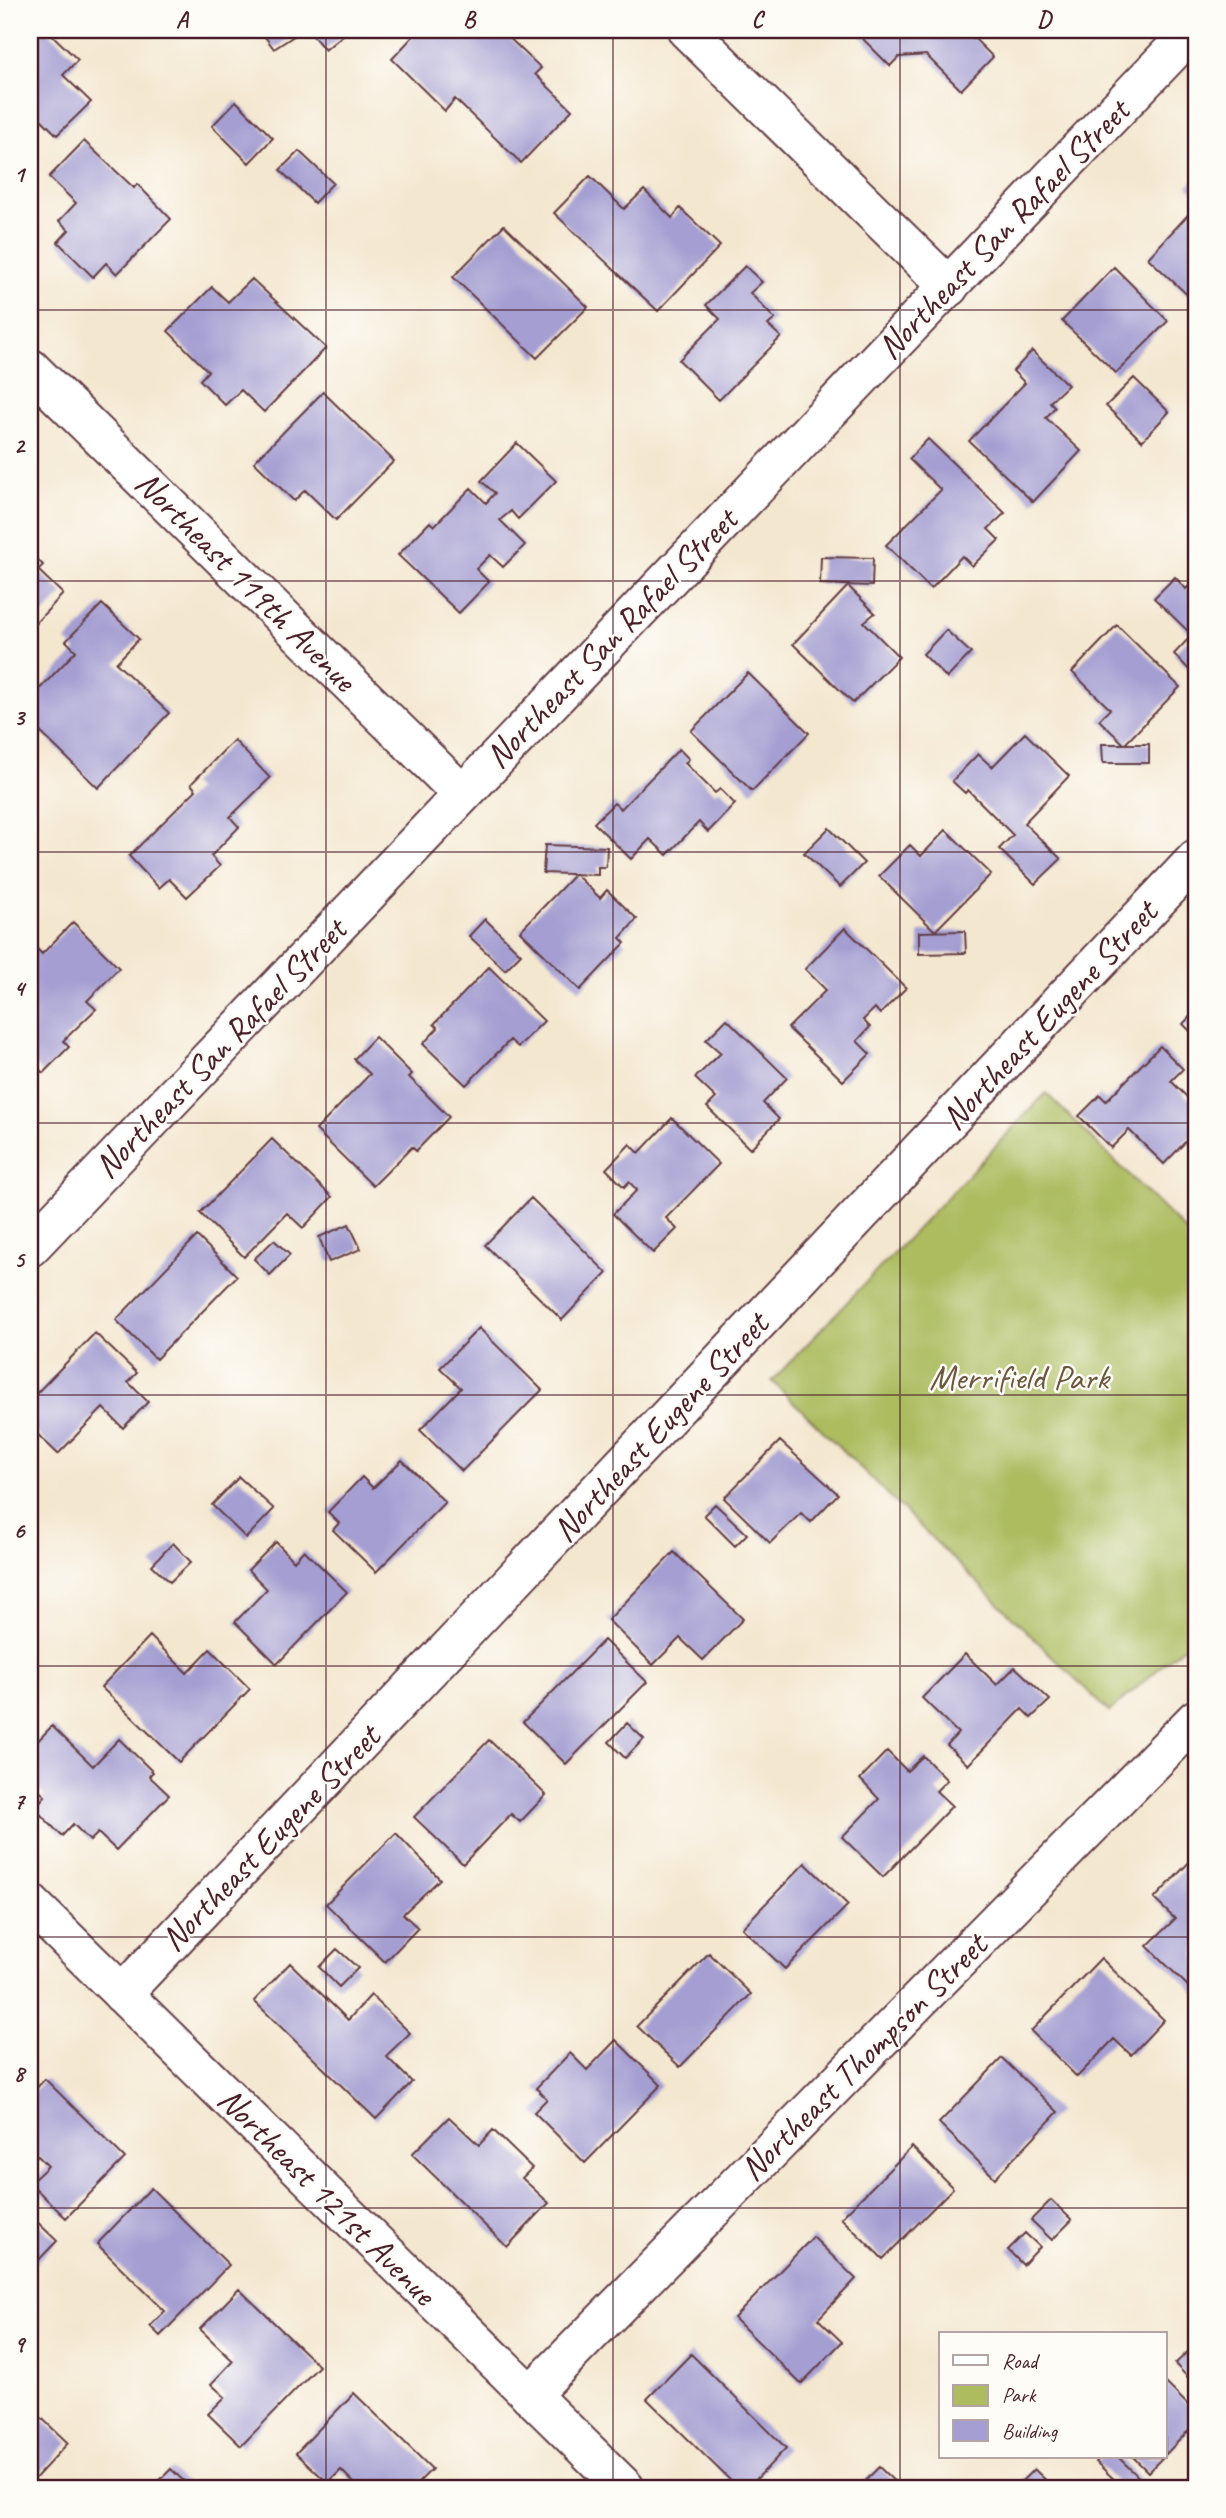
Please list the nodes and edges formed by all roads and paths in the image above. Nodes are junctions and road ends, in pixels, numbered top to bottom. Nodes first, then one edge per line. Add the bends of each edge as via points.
1 (687, 30) edge
2 (1192, 37) edge
3 (949, 287) junction
4 (30, 368) edge
5 (462, 794) junction
6 (1196, 859) edge
7 (30, 1247) edge
8 (1196, 1719) edge
9 (30, 1903) edge
10 (122, 1994) junction
11 (530, 2395) junction
12 (625, 2488) edge

1 - 3 street
2 - 3 street, Northeast San Rafael Street
3 - 5 street, Northeast San Rafael Street
4 - 5 street, Northeast 119th Avenue
5 - 7 street, Northeast San Rafael Street
6 - 10 street, Northeast Eugene Street
8 - 11 street, Northeast Thompson Street
9 - 10 street, Northeast 121st Avenue
10 - 11 street, Northeast 121st Avenue
11 - 12 street, Northeast 121st Avenue

